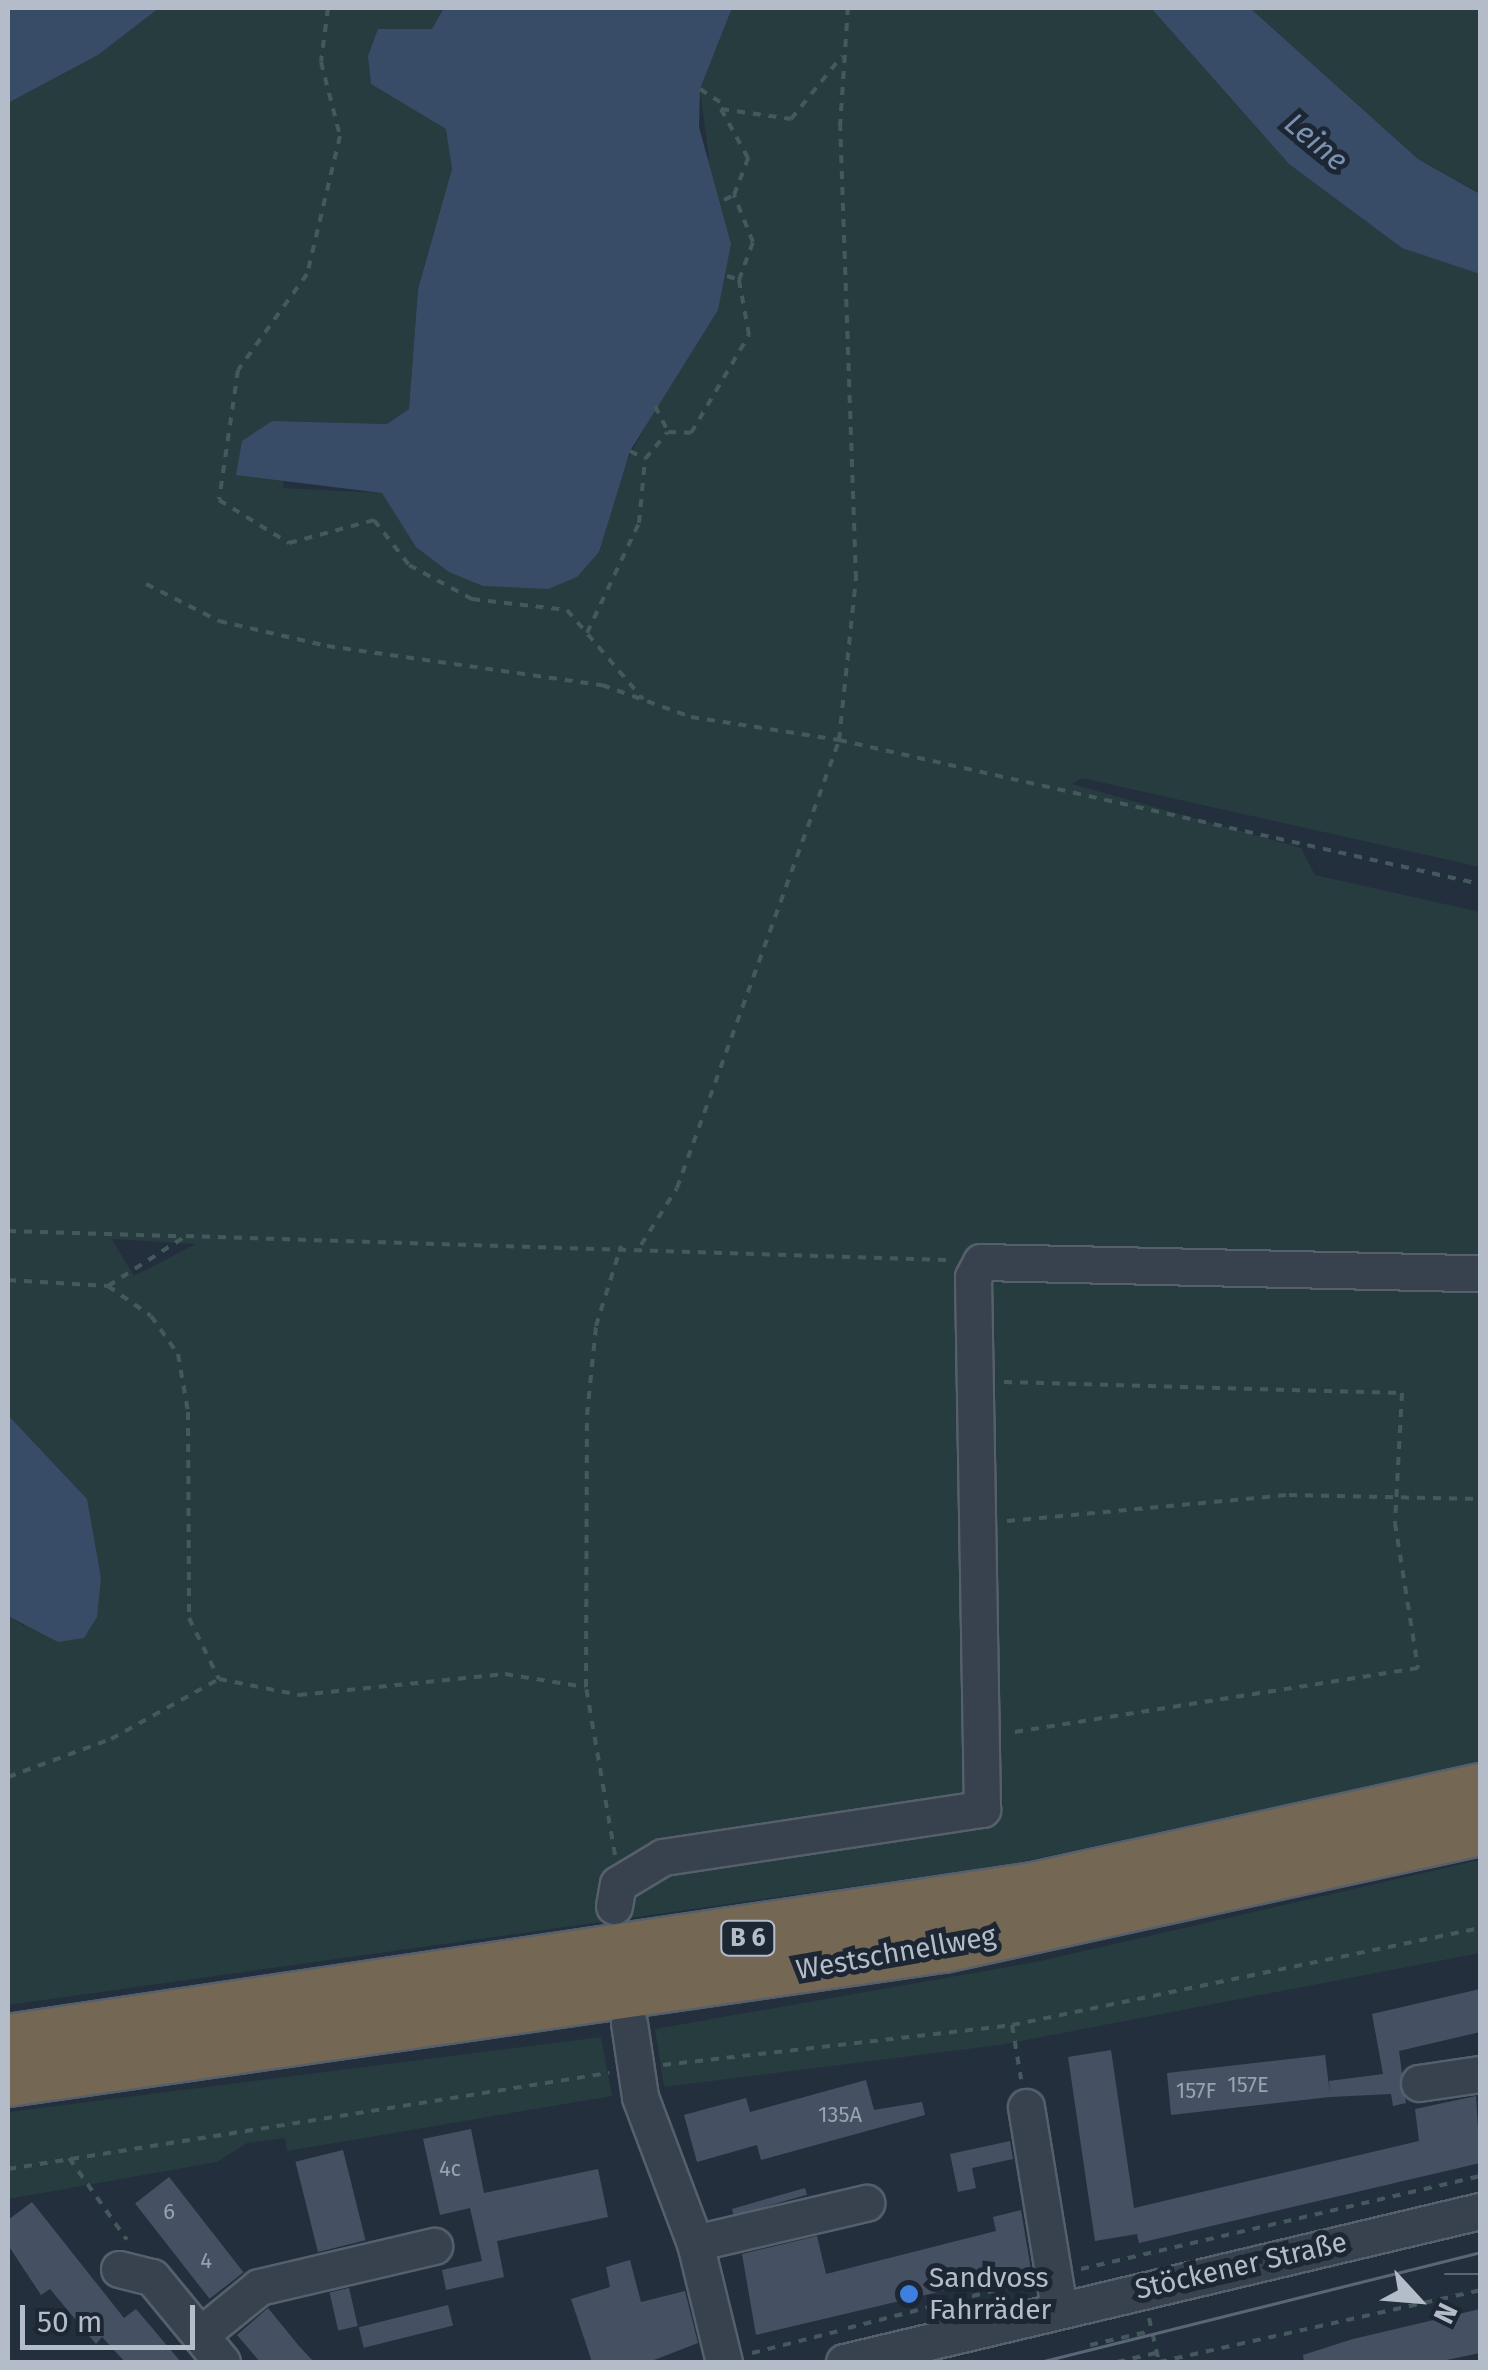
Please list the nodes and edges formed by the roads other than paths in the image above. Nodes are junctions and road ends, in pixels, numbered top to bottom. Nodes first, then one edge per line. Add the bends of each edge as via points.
1 (1480, 1273) edge
2 (1480, 1790) edge
3 (1480, 1829) edge
4 (616, 1895) road end
5 (628, 2023) dead end
6 (8, 2040) edge
7 (1480, 2074) edge
8 (8, 2080) edge
9 (1419, 2083) dead end
10 (1026, 2107) road end
11 (866, 2203) dead end
12 (1480, 2211) edge
13 (695, 2242) junction
14 (434, 2246) dead end
15 (136, 2273) road end
16 (1056, 2292) junction
17 (200, 2335) junction
18 (222, 2362) edge
19 (724, 2362) edge
20 (844, 2362) edge

1 - 4 street via 981,1262 974,1382 988,1794 970,1818 663,1857
2 - 6 highway, Westschnellweg / B 6 via 920,1909
3 - 8 highway, Westschnellweg / B 6 via 943,1946
5 - 13 street via 633,2068
7 - 9 street
10 - 16 street
11 - 13 street
12 - 16 street, Stöckener Straße
13 - 19 street
14 - 17 street via 259,2287
15 - 17 street
16 - 20 street, Stöckener Straße
17 - 18 street

